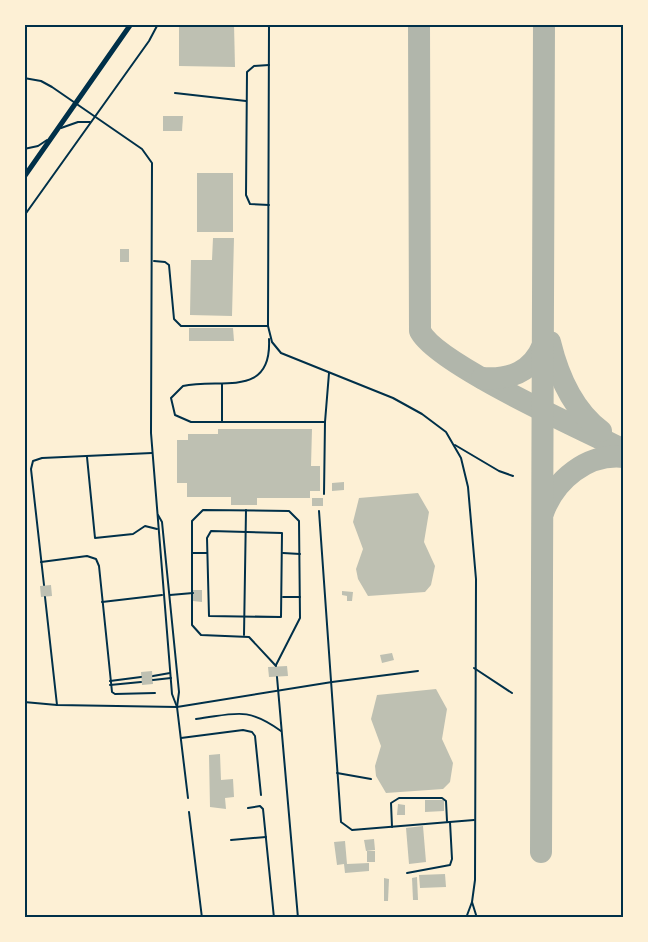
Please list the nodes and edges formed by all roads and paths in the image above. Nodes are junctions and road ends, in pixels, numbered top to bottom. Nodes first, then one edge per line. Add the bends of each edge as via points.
1 (131, 24) edge
2 (158, 24) edge
3 (269, 24) edge
4 (269, 65) junction
5 (24, 78) edge
6 (176, 93) dead end
7 (246, 101) junction
8 (74, 103) junction
9 (94, 116) junction
10 (90, 122) junction
11 (52, 135) junction
12 (24, 149) edge
13 (24, 177) edge
14 (268, 205) junction
15 (24, 216) edge
16 (153, 261) junction
17 (268, 326) junction
18 (269, 334) junction
19 (329, 373) junction
20 (222, 384) junction
21 (222, 422) junction
22 (325, 422) junction
23 (454, 444) junction
24 (152, 453) junction
25 (87, 457) junction
26 (513, 476) dead end
27 (324, 494) dead end
28 (246, 510) junction
29 (319, 511) dead end
30 (158, 515) junction
31 (157, 529) junction
32 (245, 532) junction
33 (192, 553) junction
34 (207, 553) junction
35 (283, 553) junction
36 (300, 554) junction
37 (166, 558) junction
38 (160, 559) junction
39 (41, 562) junction
40 (44, 585) dead end
41 (192, 592) junction
42 (163, 595) junction
43 (170, 595) junction
44 (202, 596) dead end
45 (207, 596) junction
46 (45, 597) dead end
47 (283, 597) junction
48 (300, 597) junction
49 (102, 602) junction
50 (244, 618) junction
51 (244, 635) junction
52 (474, 668) junction
53 (418, 671) dead end
54 (170, 674) junction
55 (153, 676) dead end
56 (141, 677) dead end
57 (278, 677) dead end
58 (171, 678) junction
59 (153, 680) dead end
60 (110, 681) junction
61 (141, 682) dead end
62 (332, 682) junction
63 (110, 686) junction
64 (279, 690) junction
65 (155, 693) dead end
66 (512, 693) dead end
67 (24, 702) edge
68 (57, 705) junction
69 (177, 707) junction
70 (196, 719) dead end
71 (281, 731) junction
72 (181, 738) junction
73 (337, 773) junction
74 (371, 779) dead end
75 (261, 795) dead end
76 (189, 798) dead end
77 (249, 808) dead end
78 (189, 812) dead end
79 (474, 820) junction
80 (448, 822) junction
81 (392, 827) junction
82 (266, 837) junction
83 (231, 840) dead end
84 (407, 873) dead end
85 (472, 902) junction
86 (201, 918) edge
87 (274, 918) edge
88 (298, 918) edge
89 (466, 918) edge
90 (477, 918) edge

1 - 8 street
2 - 9 lane
3 - 4 lane
4 - 7 lane via 254,66 247,72
4 - 14 lane
5 - 8 lane via 46,84
6 - 7 lane
7 - 14 lane via 246,198 250,204
8 - 9 lane
8 - 11 street
9 - 10 lane
9 - 16 lane via 150,158
10 - 11 lane via 70,124
10 - 15 lane
11 - 12 lane via 38,146
11 - 13 street
14 - 17 lane
16 - 17 lane via 169,265 174,319 181,326
16 - 24 lane
17 - 18 lane
18 - 19 lane via 281,353
18 - 20 lane via 268,354 258,374 242,383
19 - 22 lane
19 - 23 lane via 422,414 435,422
20 - 21 lane
20 - 21 lane via 183,386 174,393 171,404 175,415 185,421
21 - 22 lane
22 - 27 lane
23 - 26 lane
23 - 52 lane via 466,472 470,509 476,579
24 - 25 lane
24 - 30 lane
25 - 31 lane via 95,538 128,535 145,526
25 - 39 lane via 37,458 31,465
28 - 32 lane
28 - 33 lane via 203,510 197,514 192,520
28 - 36 lane via 289,511 295,515 299,521
29 - 62 lane
30 - 31 lane
30 - 37 lane
31 - 38 lane
32 - 34 lane via 211,531 207,535
32 - 35 lane via 280,532
32 - 50 lane
33 - 34 lane
33 - 41 lane
34 - 45 lane
35 - 36 lane
35 - 47 lane
36 - 48 lane
37 - 38 lane
37 - 43 lane
38 - 42 lane
39 - 40 lane
39 - 49 lane via 87,556 96,559
41 - 43 lane
41 - 51 lane via 195,631
42 - 49 lane
42 - 54 lane
43 - 69 lane
44 - 45 lane
45 - 50 lane via 209,616
46 - 68 lane
47 - 48 lane
47 - 50 lane via 281,617
48 - 51 lane via 298,624 276,666 255,641
49 - 60 lane
50 - 51 lane
52 - 66 lane
52 - 79 lane
53 - 62 lane
54 - 55 lane
54 - 58 lane
56 - 60 lane
57 - 64 lane
58 - 59 lane
58 - 69 lane via 172,699
60 - 63 lane
61 - 63 lane
62 - 64 lane
62 - 73 lane
63 - 65 lane via 115,694
64 - 69 lane
64 - 71 lane
67 - 68 lane
68 - 69 lane
69 - 72 lane
70 - 71 lane via 249,714
71 - 88 lane
72 - 75 lane via 252,732
72 - 76 lane
73 - 74 lane
73 - 81 lane via 343,826 352,830
77 - 82 lane via 263,809
78 - 86 lane
79 - 80 lane
79 - 85 lane
80 - 81 lane
80 - 81 lane via 446,801 442,798 399,798 391,803
80 - 84 lane via 450,866
82 - 83 lane
82 - 87 lane
85 - 89 lane
85 - 90 lane

